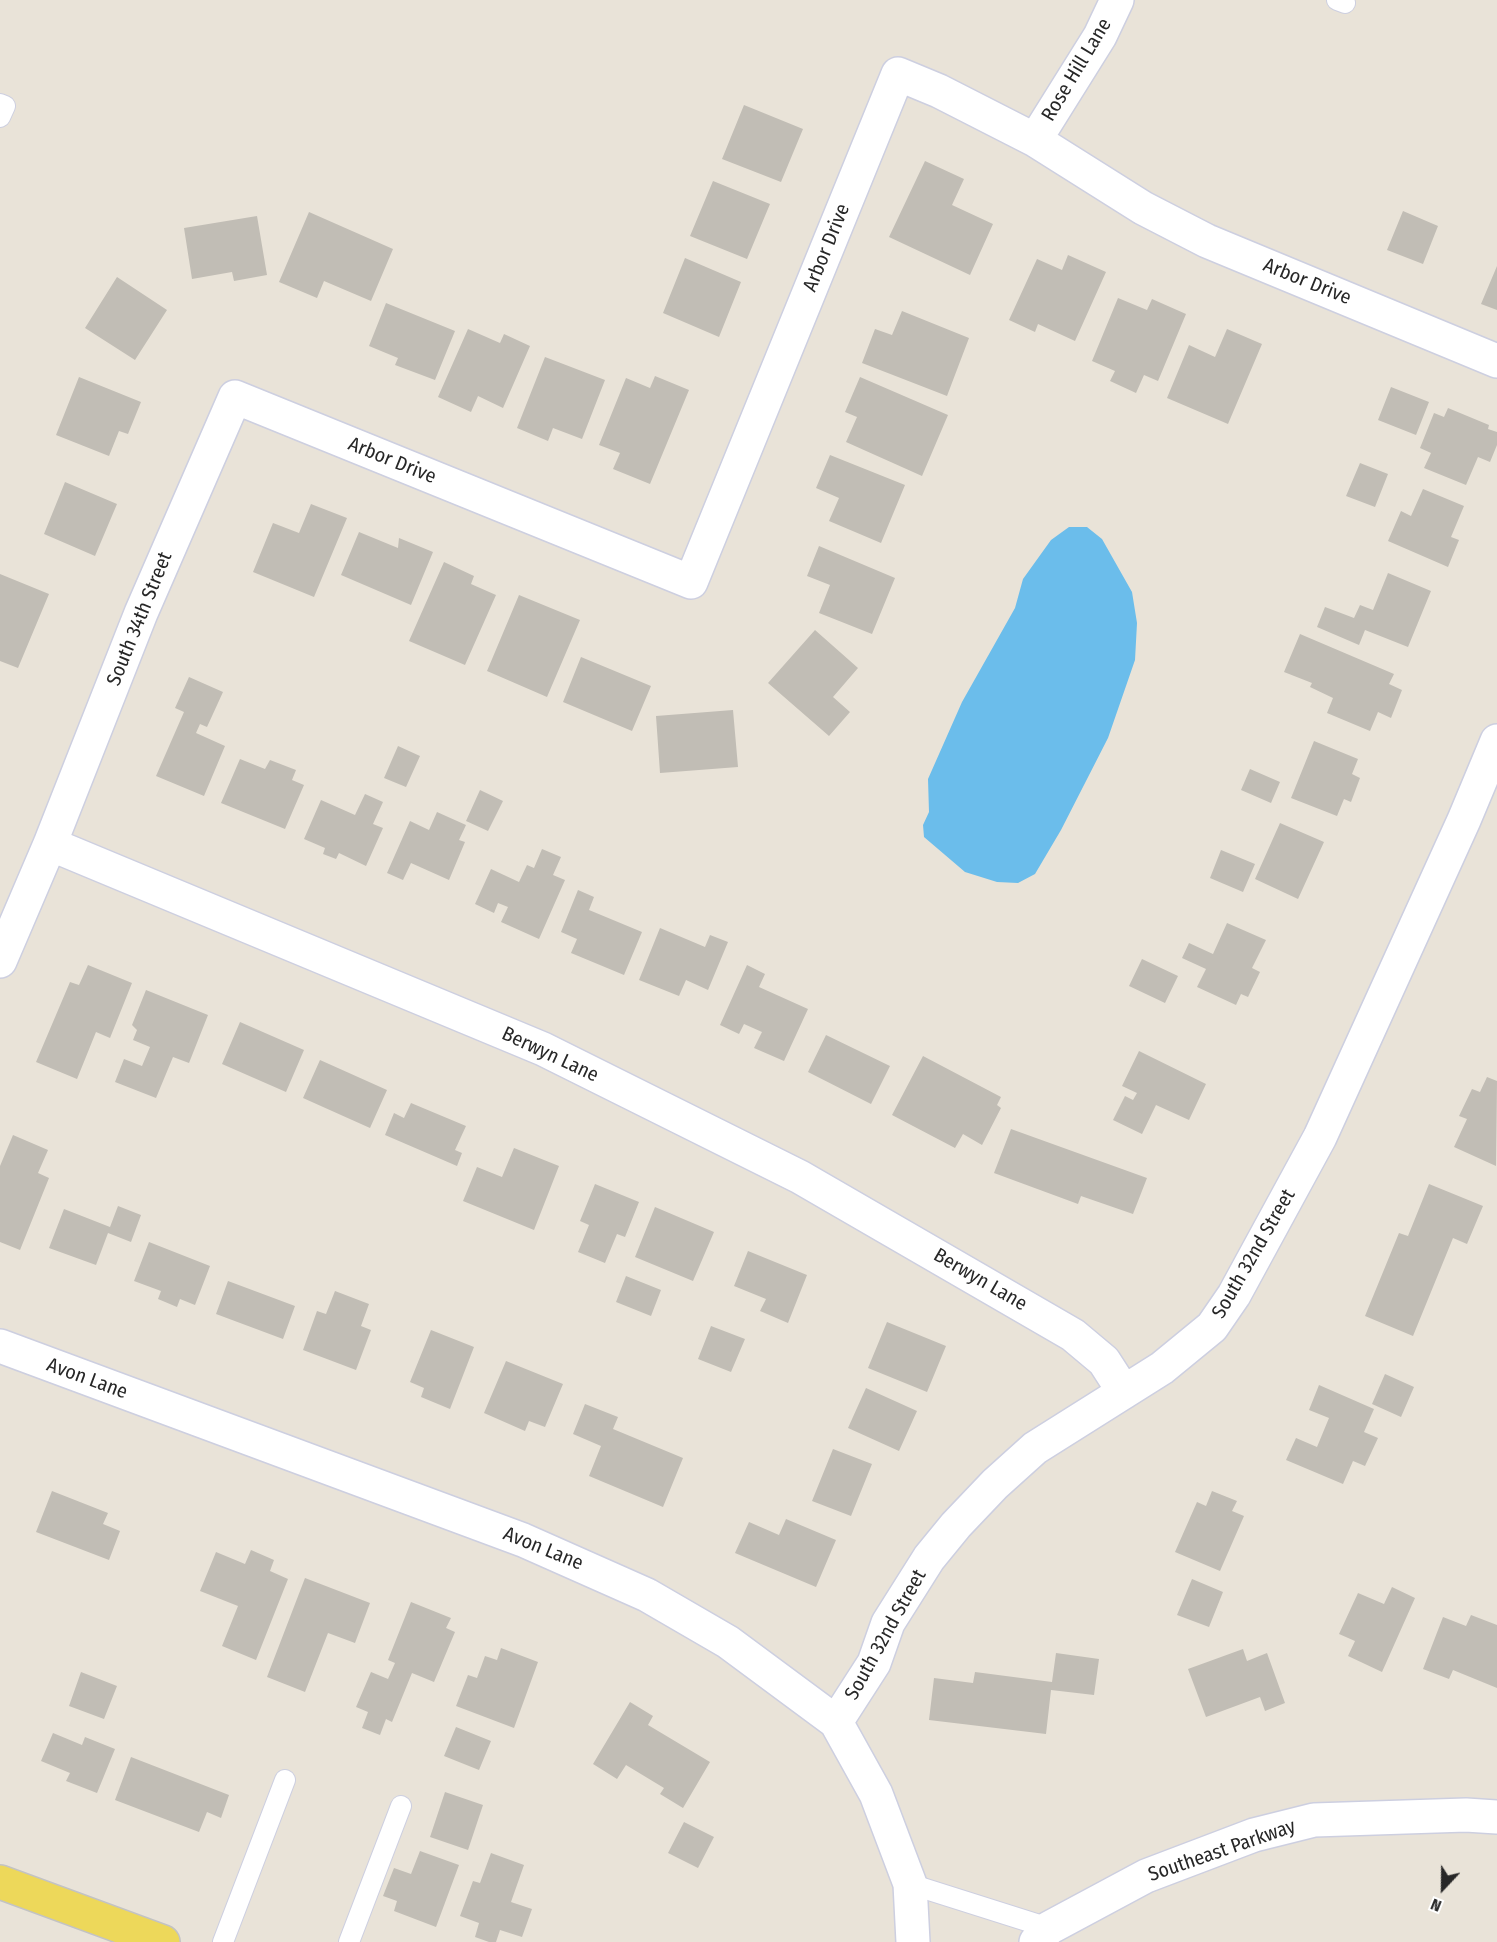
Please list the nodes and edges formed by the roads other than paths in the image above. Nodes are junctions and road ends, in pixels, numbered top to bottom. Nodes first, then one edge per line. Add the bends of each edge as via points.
1 (1117, 0) edge
2 (0, 104) edge
3 (0, 117) edge
4 (1035, 140) junction
5 (1497, 361) edge
6 (235, 397) joint
7 (1497, 741) edge
8 (51, 844) junction
9 (0, 961) edge
10 (0, 1346) edge
11 (1124, 1392) junction
12 (836, 1722) junction
13 (285, 1780) dead end
14 (401, 1806) dead end
15 (1497, 1817) edge
16 (0, 1881) edge
17 (910, 1884) junction
18 (1043, 1935) edge
19 (163, 1942) edge
20 (223, 1942) edge
21 (349, 1942) edge
22 (913, 1942) edge

1 - 4 street, Rose Hill Lane via 1100,36
2 - 3 lane via 5,106
4 - 5 street, Arbor Drive via 1143,208 1208,241
4 - 6 street, Arbor Drive via 897,74 691,582
6 - 8 street, South 34th Street via 141,612
7 - 11 street, South 32nd Street via 1329,1118 1234,1295 1212,1327 1162,1368
8 - 9 street
8 - 11 street, Berwyn Lane via 543,1048 800,1176 1073,1335 1104,1361
10 - 12 street, Avon Lane via 597,1571 728,1642
11 - 12 street, South 32nd Street via 1035,1448 956,1525 929,1558 888,1623 874,1663
12 - 17 street, Avon Lane via 876,1794
13 - 20 lane
14 - 21 lane
15 - 18 street, Southeast Parkway via 1314,1820 1244,1839 1146,1876
16 - 19 main road
17 - 18 lane
17 - 22 street, Avon Lane

